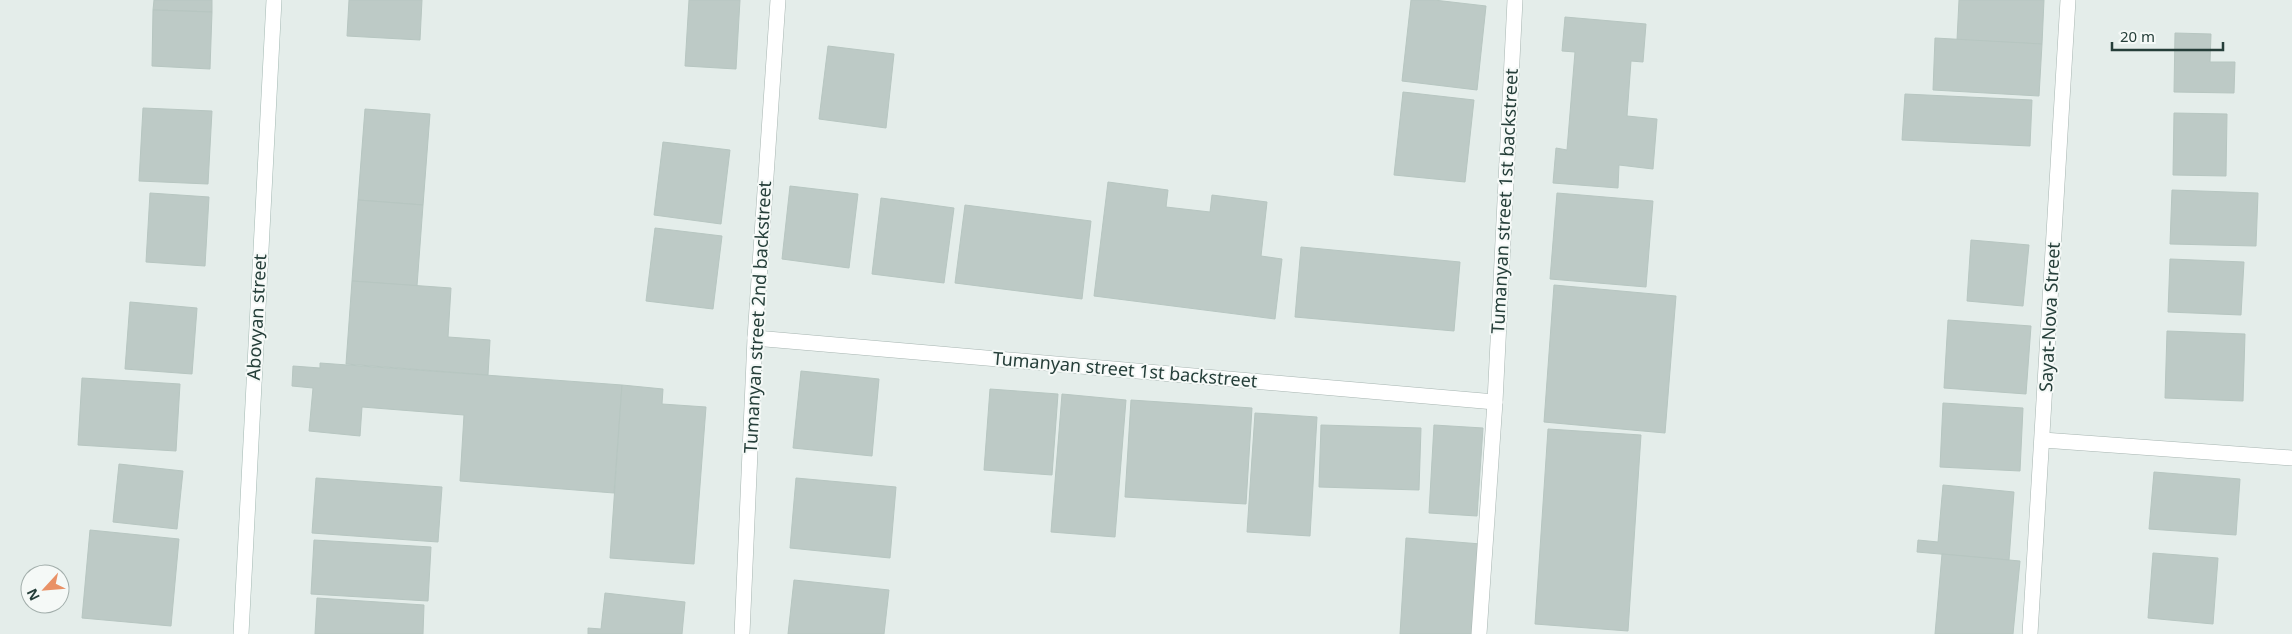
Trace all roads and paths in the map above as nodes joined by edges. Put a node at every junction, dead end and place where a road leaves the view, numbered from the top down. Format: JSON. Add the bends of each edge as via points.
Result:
{"nodes":[{"id":1,"x":274,"y":0,"type":"edge"},
{"id":2,"x":778,"y":0,"type":"edge"},
{"id":3,"x":1515,"y":0,"type":"edge"},
{"id":4,"x":2068,"y":0,"type":"edge"},
{"id":5,"x":755,"y":338,"type":"junction"},
{"id":6,"x":1495,"y":402,"type":"junction"},
{"id":7,"x":2043,"y":440,"type":"junction"},
{"id":8,"x":2292,"y":458,"type":"edge"},
{"id":9,"x":241,"y":634,"type":"edge"},
{"id":10,"x":742,"y":634,"type":"edge"},
{"id":11,"x":1479,"y":634,"type":"edge"},
{"id":12,"x":2030,"y":634,"type":"edge"}],
"edges":[{"from":1,"to":9,"type":"street","name":"Abovyan street"},
{"from":2,"to":5,"type":"street","name":"Tumanyan street 2nd backstreet"},
{"from":3,"to":6,"type":"street","name":"Tumanyan street 1st backstreet"},
{"from":4,"to":7,"type":"street","name":"Sayat-Nova Street"},
{"from":5,"to":6,"type":"street","name":"Tumanyan street 1st backstreet"},
{"from":5,"to":10,"type":"street","name":"Tumanyan street 2nd backstreet"},
{"from":6,"to":11,"type":"street","name":"Tumanyan street 1st backstreet"},
{"from":7,"to":8,"type":"street"},
{"from":7,"to":12,"type":"street","name":"Sayat-Nova Street"}]}
